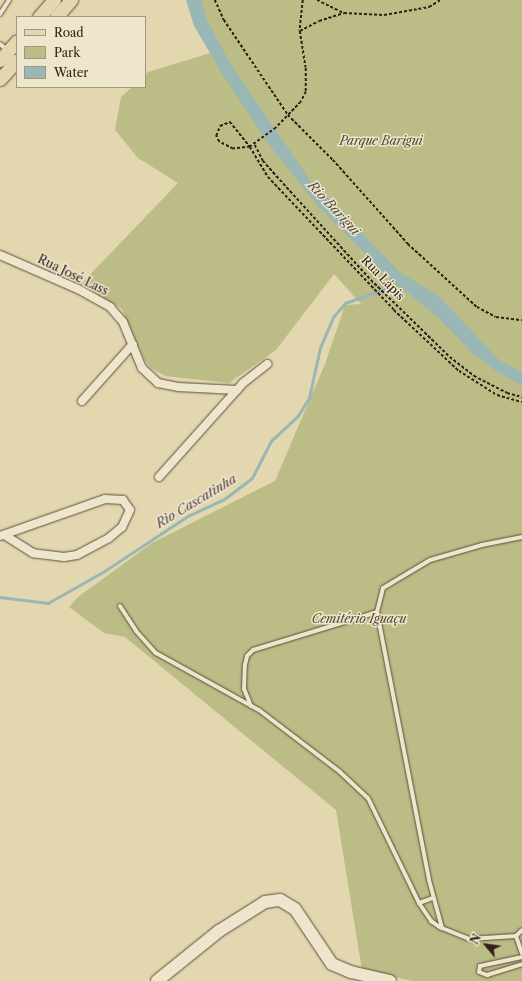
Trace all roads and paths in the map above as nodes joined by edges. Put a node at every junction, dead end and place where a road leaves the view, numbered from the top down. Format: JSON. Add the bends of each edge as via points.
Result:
{"nodes":[{"id":1,"x":9,"y":0,"type":"edge"},
{"id":2,"x":54,"y":0,"type":"edge"},
{"id":3,"x":71,"y":0,"type":"edge"},
{"id":4,"x":215,"y":0,"type":"edge"},
{"id":5,"x":304,"y":0,"type":"edge"},
{"id":6,"x":316,"y":0,"type":"edge"},
{"id":7,"x":440,"y":0,"type":"edge"},
{"id":8,"x":344,"y":13,"type":"junction"},
{"id":9,"x":0,"y":14,"type":"edge"},
{"id":10,"x":40,"y":16,"type":"edge"},
{"id":11,"x":57,"y":16,"type":"edge"},
{"id":12,"x":300,"y":31,"type":"junction"},
{"id":13,"x":8,"y":51,"type":"edge"},
{"id":14,"x":0,"y":79,"type":"edge"},
{"id":15,"x":288,"y":116,"type":"junction"},
{"id":16,"x":255,"y":145,"type":"junction"},
{"id":17,"x":250,"y":147,"type":"junction"},
{"id":18,"x":0,"y":255,"type":"edge"},
{"id":19,"x":522,"y":320,"type":"edge"},
{"id":20,"x":133,"y":344,"type":"junction"},
{"id":21,"x":267,"y":364,"type":"dead end"},
{"id":22,"x":237,"y":390,"type":"junction"},
{"id":23,"x":522,"y":397,"type":"edge"},
{"id":24,"x":82,"y":401,"type":"dead end"},
{"id":25,"x":522,"y":402,"type":"edge"},
{"id":26,"x":159,"y":477,"type":"dead end"},
{"id":27,"x":2,"y":536,"type":"edge"},
{"id":28,"x":522,"y":537,"type":"edge"},
{"id":29,"x":120,"y":606,"type":"dead end"},
{"id":30,"x":377,"y":612,"type":"junction"},
{"id":31,"x":251,"y":706,"type":"junction"},
{"id":32,"x":433,"y":898,"type":"junction"},
{"id":33,"x":419,"y":903,"type":"junction"},
{"id":34,"x":442,"y":928,"type":"junction"},
{"id":35,"x":522,"y":930,"type":"edge"},
{"id":36,"x":516,"y":936,"type":"junction"},
{"id":37,"x":522,"y":953,"type":"edge"},
{"id":38,"x":522,"y":957,"type":"edge"},
{"id":39,"x":522,"y":964,"type":"edge"},
{"id":40,"x":157,"y":981,"type":"edge"},
{"id":41,"x":390,"y":981,"type":"edge"}],
"edges":[{"from":1,"to":9,"type":"lane"},
{"from":2,"to":10,"type":"main road"},
{"from":3,"to":11,"type":"main road"},
{"from":4,"to":15,"type":"path","via":[[224,20]]},
{"from":5,"to":12,"type":"path"},
{"from":6,"to":8,"type":"path"},
{"from":7,"to":8,"type":"path","via":[[429,7],[384,15]]},
{"from":8,"to":12,"type":"path","via":[[319,21]]},
{"from":12,"to":15,"type":"path","via":[[306,68],[306,92]]},
{"from":13,"to":14,"type":"main road"},
{"from":15,"to":16,"type":"path"},
{"from":15,"to":19,"type":"path","via":[[333,160],[408,244],[462,295],[496,317]]},
{"from":16,"to":17,"type":"path"},
{"from":16,"to":23,"type":"path","name":"Rua Lápis","via":[[263,161],[371,280],[450,357],[474,376],[507,393]]},
{"from":17,"to":17,"type":"path","via":[[230,122],[220,126],[216,136],[222,145],[239,149]]},
{"from":17,"to":25,"type":"path","via":[[268,177],[367,283],[459,371],[498,394]]},
{"from":18,"to":20,"type":"street","name":"Rua José Lass","via":[[106,304],[123,322]]},
{"from":20,"to":22,"type":"street","name":"Rua José Lass","via":[[142,368],[158,383],[178,387]]},
{"from":20,"to":24,"type":"street"},
{"from":21,"to":22,"type":"street"},
{"from":22,"to":26,"type":"street"},
{"from":27,"to":27,"type":"street","via":[[33,553],[64,557],[77,555],[109,538],[122,527],[130,510],[123,500],[105,500]]},
{"from":28,"to":30,"type":"lane","via":[[430,560],[383,588]]},
{"from":29,"to":31,"type":"lane","via":[[136,631],[156,652]]},
{"from":30,"to":31,"type":"lane","via":[[253,650],[247,656],[244,665],[244,689]]},
{"from":30,"to":32,"type":"lane"},
{"from":31,"to":33,"type":"lane","via":[[340,772],[368,798]]},
{"from":32,"to":33,"type":"lane"},
{"from":32,"to":34,"type":"lane"},
{"from":33,"to":34,"type":"lane","via":[[431,921]]},
{"from":34,"to":36,"type":"lane","via":[[469,939]]},
{"from":35,"to":36,"type":"lane"},
{"from":36,"to":37,"type":"lane"},
{"from":38,"to":39,"type":"lane","via":[[480,966],[479,972],[487,975]]},
{"from":40,"to":41,"type":"main road","via":[[219,931],[265,902],[280,900],[295,909],[332,964],[351,972]]}]}
